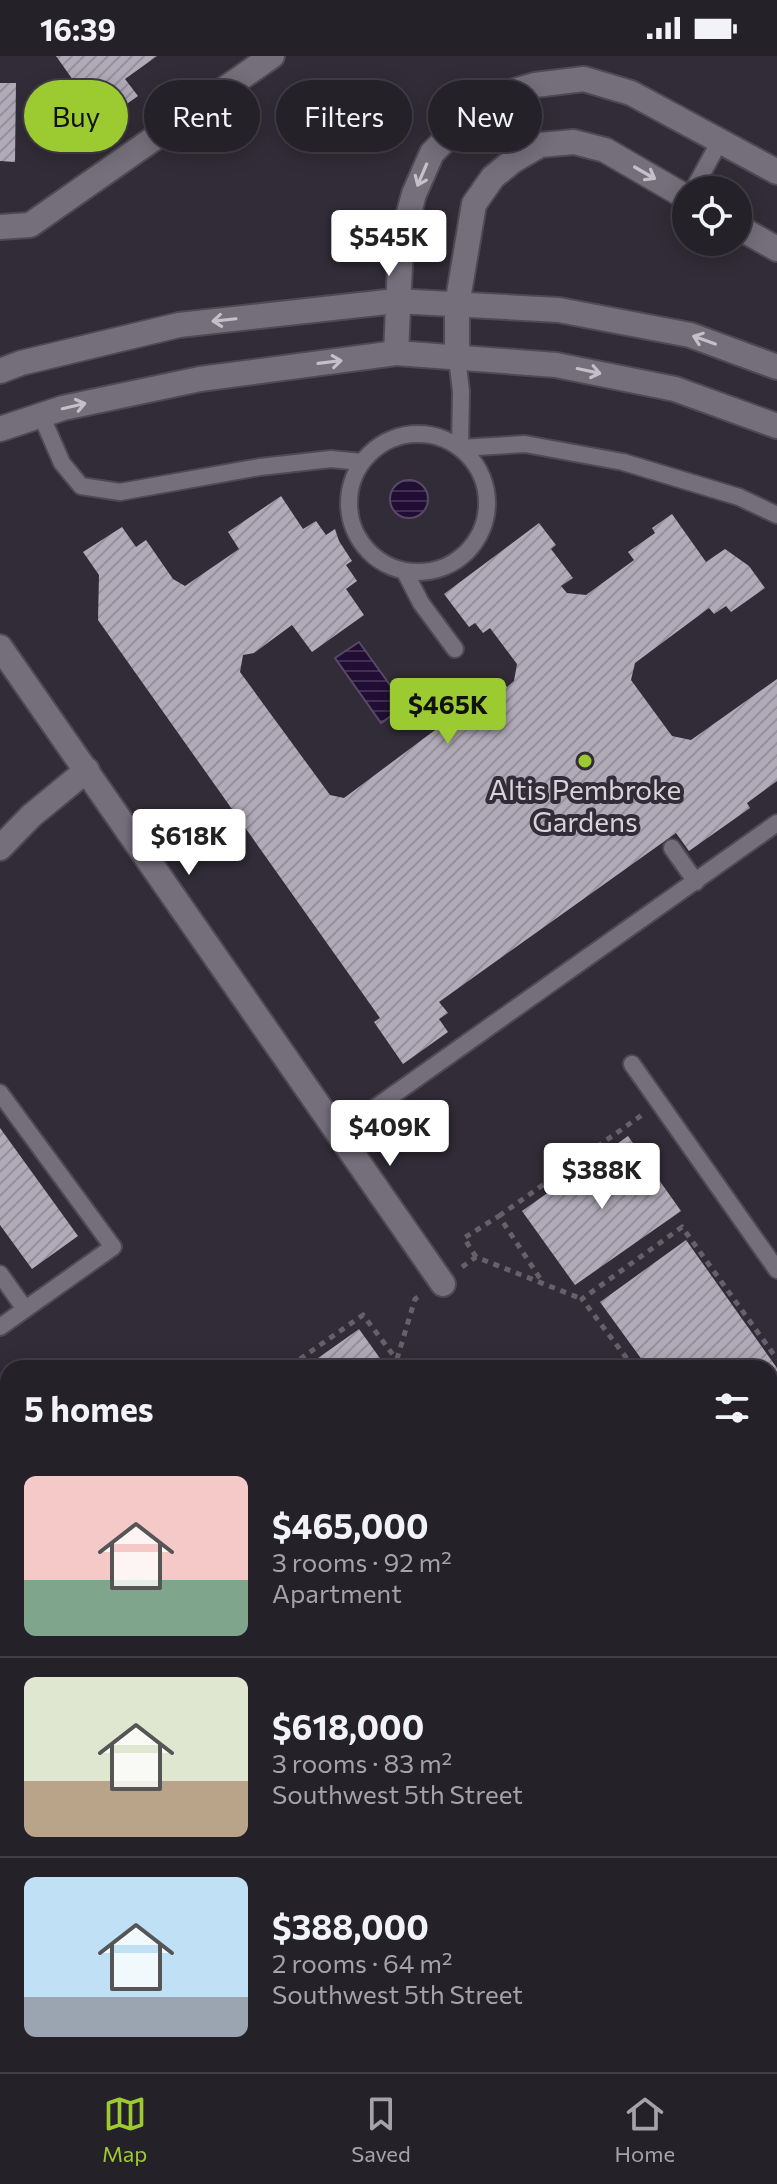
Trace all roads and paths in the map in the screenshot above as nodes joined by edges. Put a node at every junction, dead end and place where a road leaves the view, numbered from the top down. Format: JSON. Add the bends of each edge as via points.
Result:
{"nodes":[{"id":1,"x":272,"y":56,"type":"edge"},
{"id":2,"x":720,"y":141,"type":"junction"},
{"id":3,"x":777,"y":172,"type":"edge"},
{"id":4,"x":701,"y":176,"type":"edge"},
{"id":5,"x":672,"y":189,"type":"edge"},
{"id":6,"x":0,"y":227,"type":"edge"},
{"id":7,"x":752,"y":235,"type":"edge"},
{"id":8,"x":777,"y":249,"type":"edge"},
{"id":9,"x":396,"y":301,"type":"junction"},
{"id":10,"x":457,"y":305,"type":"junction"},
{"id":11,"x":396,"y":353,"type":"junction"},
{"id":12,"x":457,"y":358,"type":"junction"},
{"id":13,"x":777,"y":367,"type":"edge"},
{"id":14,"x":0,"y":371,"type":"edge"},
{"id":15,"x":41,"y":415,"type":"junction"},
{"id":16,"x":777,"y":426,"type":"edge"},
{"id":17,"x":0,"y":429,"type":"edge"},
{"id":18,"x":460,"y":448,"type":"junction"},
{"id":19,"x":361,"y":462,"type":"junction"},
{"id":20,"x":777,"y":515,"type":"edge"},
{"id":21,"x":405,"y":572,"type":"junction"},
{"id":22,"x":0,"y":647,"type":"edge"},
{"id":23,"x":455,"y":649,"type":"dead end"},
{"id":24,"x":87,"y":770,"type":"junction"},
{"id":25,"x":777,"y":823,"type":"edge"},
{"id":26,"x":4,"y":836,"type":"edge"},
{"id":27,"x":672,"y":848,"type":"dead end"},
{"id":28,"x":696,"y":882,"type":"junction"},
{"id":29,"x":632,"y":1064,"type":"dead end"},
{"id":30,"x":0,"y":1093,"type":"edge"},
{"id":31,"x":659,"y":1102,"type":"junction"},
{"id":32,"x":338,"y":1134,"type":"junction"},
{"id":33,"x":499,"y":1216,"type":"junction"},
{"id":34,"x":476,"y":1257,"type":"junction"},
{"id":35,"x":777,"y":1270,"type":"edge"},
{"id":36,"x":0,"y":1274,"type":"edge"},
{"id":37,"x":443,"y":1282,"type":"junction"},
{"id":38,"x":543,"y":1283,"type":"junction"},
{"id":39,"x":582,"y":1299,"type":"junction"},
{"id":40,"x":25,"y":1309,"type":"junction"},
{"id":41,"x":0,"y":1327,"type":"edge"},
{"id":42,"x":300,"y":1359,"type":"dead end"},
{"id":43,"x":777,"y":1359,"type":"edge"},
{"id":44,"x":396,"y":1360,"type":"joint"},
{"id":45,"x":628,"y":1360,"type":"edge"}],
"edges":[{"from":1,"to":6,"type":"street","via":[[30,225]]},
{"from":2,"to":3,"type":"street"},
{"from":2,"to":4,"type":"lane"},
{"from":2,"to":9,"type":"street","one_way":true,"via":[[631,93],[584,79],[497,96],[432,153],[401,243]]},
{"from":10,"to":5,"type":"street","one_way":true,"via":[[474,204],[493,177],[540,145],[574,142],[605,150]]},
{"from":7,"to":8,"type":"street"},
{"from":9,"to":10,"type":"street"},
{"from":9,"to":11,"type":"street"},
{"from":9,"to":14,"type":"street","one_way":true,"via":[[179,325]]},
{"from":10,"to":12,"type":"street"},
{"from":13,"to":10,"type":"street","one_way":true,"via":[[675,332],[559,310]]},
{"from":11,"to":12,"type":"street"},
{"from":15,"to":11,"type":"street","one_way":true,"via":[[200,379]]},
{"from":12,"to":16,"type":"street","one_way":true,"via":[[556,365],[660,386]]},
{"from":12,"to":18,"type":"lane"},
{"from":15,"to":17,"type":"street"},
{"from":15,"to":19,"type":"lane","via":[[62,463],[81,486],[120,492],[274,466],[331,459]]},
{"from":18,"to":19,"type":"lane","via":[[441,437],[397,436]]},
{"from":18,"to":20,"type":"lane","via":[[525,444],[623,462],[739,497]]},
{"from":18,"to":21,"type":"lane","via":[[486,486],[481,532],[469,551],[450,565]]},
{"from":19,"to":21,"type":"lane","via":[[348,506],[353,529],[383,564]]},
{"from":21,"to":23,"type":"lane"},
{"from":22,"to":24,"type":"street"},
{"from":24,"to":26,"type":"street"},
{"from":24,"to":32,"type":"street"},
{"from":25,"to":28,"type":"lane"},
{"from":27,"to":28,"type":"lane"},
{"from":28,"to":32,"type":"lane"},
{"from":29,"to":31,"type":"lane"},
{"from":30,"to":40,"type":"lane","via":[[113,1247]]},
{"from":31,"to":33,"type":"path"},
{"from":31,"to":35,"type":"lane"},
{"from":32,"to":37,"type":"street"},
{"from":33,"to":34,"type":"path","via":[[464,1238]]},
{"from":33,"to":38,"type":"path"},
{"from":34,"to":37,"type":"path"},
{"from":34,"to":38,"type":"path"},
{"from":36,"to":40,"type":"lane"},
{"from":37,"to":44,"type":"path","via":[[415,1299]]},
{"from":38,"to":39,"type":"path"},
{"from":39,"to":43,"type":"path","via":[[682,1227]]},
{"from":39,"to":45,"type":"path"},
{"from":40,"to":41,"type":"lane"},
{"from":42,"to":44,"type":"path","via":[[363,1315]]}]}
